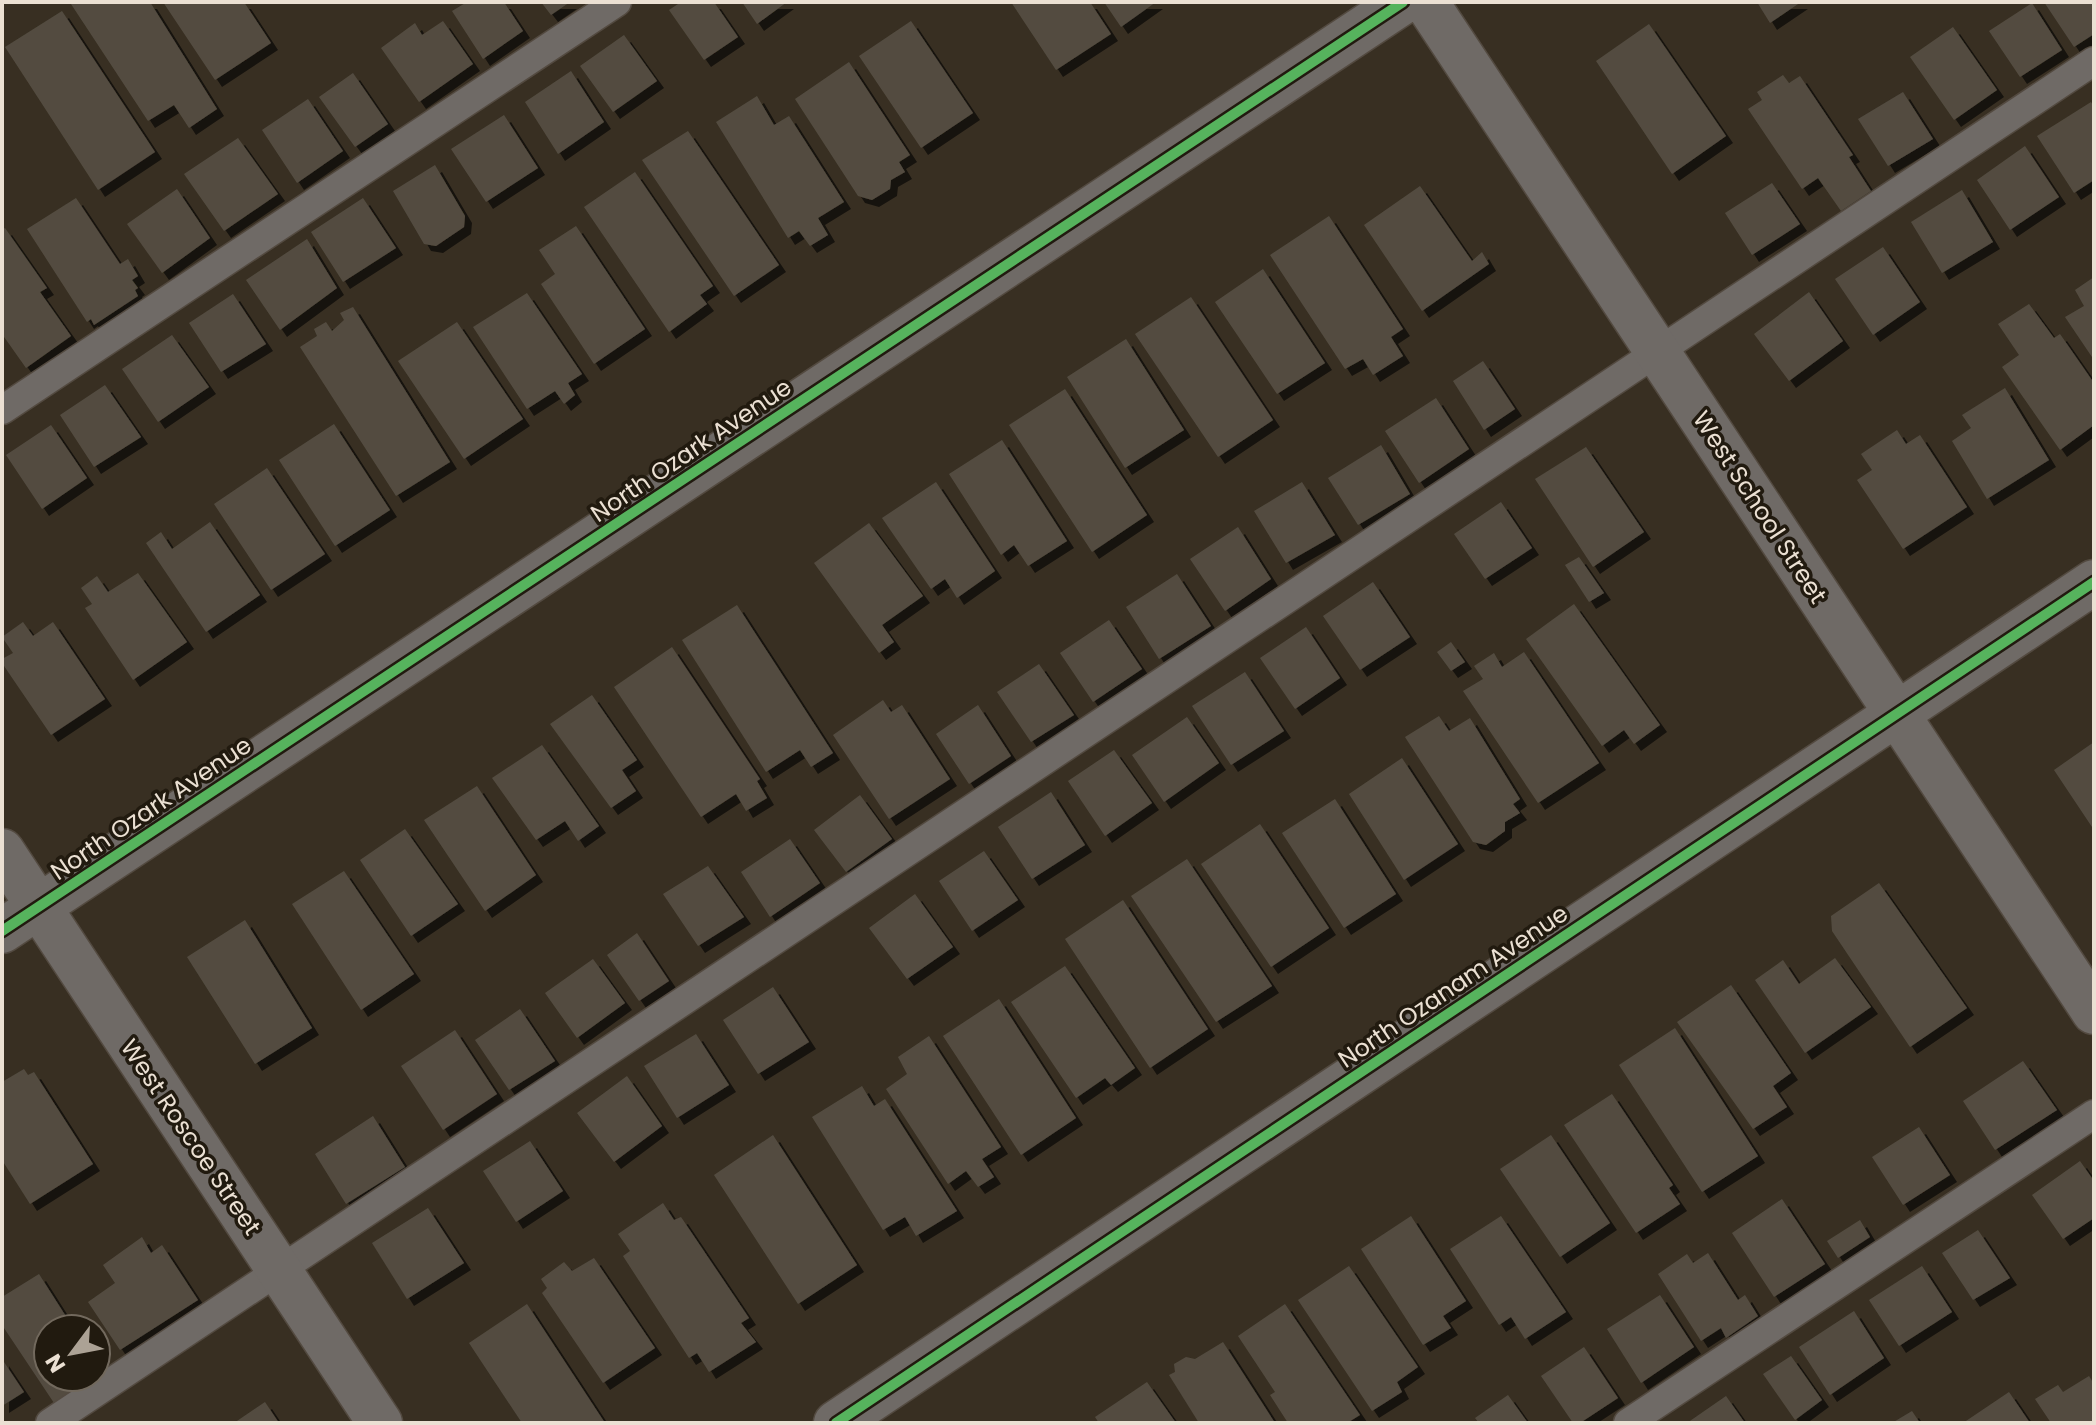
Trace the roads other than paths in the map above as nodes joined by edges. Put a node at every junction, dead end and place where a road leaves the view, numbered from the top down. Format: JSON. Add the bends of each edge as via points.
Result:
{"nodes":[{"id":1,"x":617,"y":2,"type":"edge"},
{"id":2,"x":1403,"y":2,"type":"edge"},
{"id":3,"x":1426,"y":2,"type":"edge"},
{"id":4,"x":2094,"y":61,"type":"edge"},
{"id":5,"x":1657,"y":351,"type":"junction"},
{"id":6,"x":2,"y":410,"type":"edge"},
{"id":7,"x":2094,"y":582,"type":"edge"},
{"id":8,"x":1896,"y":714,"type":"junction"},
{"id":9,"x":2,"y":851,"type":"edge"},
{"id":10,"x":39,"y":907,"type":"junction"},
{"id":11,"x":2,"y":931,"type":"edge"},
{"id":12,"x":2094,"y":1012,"type":"edge"},
{"id":13,"x":2094,"y":1114,"type":"edge"},
{"id":14,"x":279,"y":1270,"type":"junction"},
{"id":15,"x":50,"y":1423,"type":"edge"},
{"id":16,"x":380,"y":1423,"type":"edge"},
{"id":17,"x":836,"y":1423,"type":"edge"},
{"id":18,"x":1628,"y":1423,"type":"edge"}],
"edges":[{"from":1,"to":6,"type":"lane"},
{"from":2,"to":10,"type":"street","name":"North Ozark Avenue"},
{"from":3,"to":5,"type":"street","name":"West School Street"},
{"from":4,"to":5,"type":"lane"},
{"from":5,"to":8,"type":"street","name":"West School Street"},
{"from":5,"to":14,"type":"lane"},
{"from":7,"to":8,"type":"street","name":"North Ozanam Avenue"},
{"from":8,"to":12,"type":"street","name":"West School Street"},
{"from":8,"to":17,"type":"street","name":"North Ozanam Avenue"},
{"from":9,"to":10,"type":"street","name":"West Roscoe Street"},
{"from":10,"to":11,"type":"street","name":"North Ozark Avenue"},
{"from":10,"to":14,"type":"street","name":"West Roscoe Street"},
{"from":13,"to":18,"type":"lane"},
{"from":14,"to":15,"type":"lane"},
{"from":14,"to":16,"type":"street","name":"West Roscoe Street"}]}
